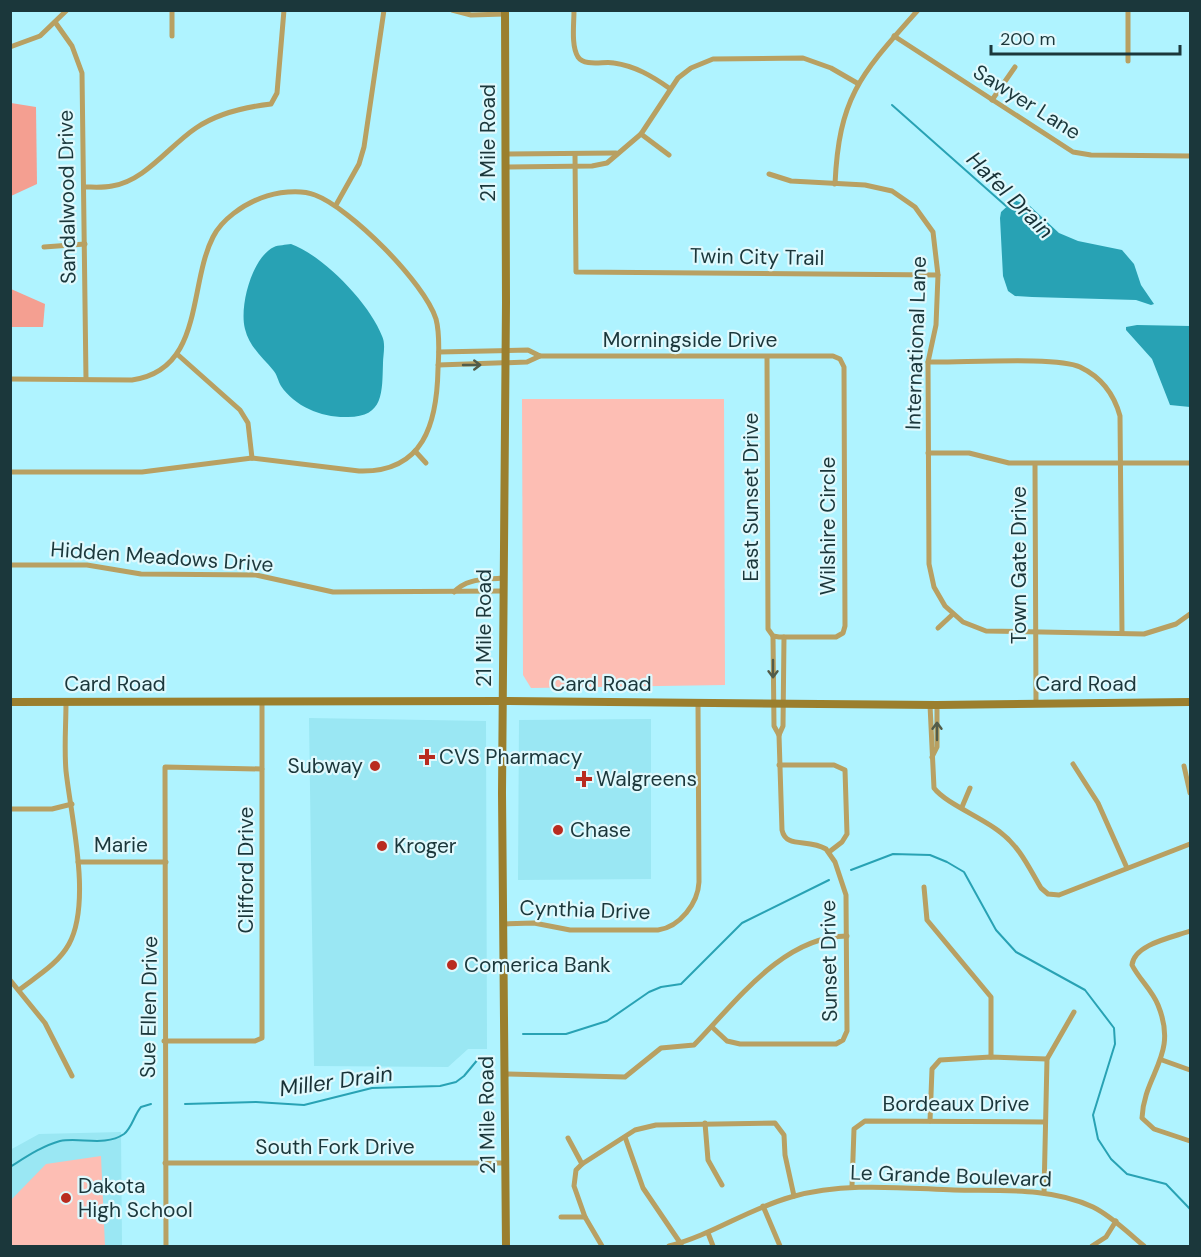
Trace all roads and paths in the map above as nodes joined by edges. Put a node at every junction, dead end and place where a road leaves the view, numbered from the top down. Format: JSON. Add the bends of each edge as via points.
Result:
{"nodes":[{"id":1,"x":67,"y":10,"type":"edge"},
{"id":2,"x":172,"y":10,"type":"edge"},
{"id":3,"x":284,"y":10,"type":"edge"},
{"id":4,"x":384,"y":10,"type":"edge"},
{"id":5,"x":452,"y":10,"type":"edge"},
{"id":6,"x":574,"y":10,"type":"edge"},
{"id":7,"x":918,"y":10,"type":"edge"},
{"id":8,"x":1128,"y":10,"type":"edge"},
{"id":9,"x":505,"y":12,"type":"edge"},
{"id":10,"x":55,"y":22,"type":"junction"},
{"id":11,"x":172,"y":36,"type":"dead end"},
{"id":12,"x":894,"y":36,"type":"junction"},
{"id":13,"x":10,"y":47,"type":"edge"},
{"id":14,"x":1128,"y":61,"type":"dead end"},
{"id":15,"x":1015,"y":67,"type":"dead end"},
{"id":16,"x":857,"y":83,"type":"junction"},
{"id":17,"x":669,"y":88,"type":"junction"},
{"id":18,"x":992,"y":100,"type":"junction"},
{"id":19,"x":641,"y":134,"type":"junction"},
{"id":20,"x":616,"y":153,"type":"junction"},
{"id":21,"x":506,"y":154,"type":"junction"},
{"id":22,"x":544,"y":154,"type":"junction"},
{"id":23,"x":575,"y":154,"type":"junction"},
{"id":24,"x":669,"y":155,"type":"dead end"},
{"id":25,"x":1191,"y":156,"type":"edge"},
{"id":26,"x":506,"y":167,"type":"junction"},
{"id":27,"x":544,"y":167,"type":"junction"},
{"id":28,"x":574,"y":167,"type":"junction"},
{"id":29,"x":768,"y":174,"type":"dead end"},
{"id":30,"x":835,"y":184,"type":"junction"},
{"id":31,"x":84,"y":188,"type":"junction"},
{"id":32,"x":336,"y":205,"type":"junction"},
{"id":33,"x":85,"y":244,"type":"junction"},
{"id":34,"x":44,"y":247,"type":"dead end"},
{"id":35,"x":938,"y":275,"type":"junction"},
{"id":36,"x":505,"y":351,"type":"junction"},
{"id":37,"x":439,"y":352,"type":"junction"},
{"id":38,"x":177,"y":354,"type":"junction"},
{"id":39,"x":540,"y":356,"type":"junction"},
{"id":40,"x":767,"y":357,"type":"junction"},
{"id":41,"x":840,"y":359,"type":"joint"},
{"id":42,"x":928,"y":362,"type":"junction"},
{"id":43,"x":505,"y":363,"type":"junction"},
{"id":44,"x":438,"y":365,"type":"junction"},
{"id":45,"x":10,"y":379,"type":"edge"},
{"id":46,"x":86,"y":379,"type":"junction"},
{"id":47,"x":415,"y":451,"type":"junction"},
{"id":48,"x":928,"y":453,"type":"junction"},
{"id":49,"x":252,"y":458,"type":"junction"},
{"id":50,"x":426,"y":463,"type":"dead end"},
{"id":51,"x":1121,"y":463,"type":"junction"},
{"id":52,"x":1191,"y":463,"type":"edge"},
{"id":53,"x":1035,"y":464,"type":"junction"},
{"id":54,"x":10,"y":472,"type":"edge"},
{"id":55,"x":10,"y":565,"type":"edge"},
{"id":56,"x":502,"y":578,"type":"junction"},
{"id":57,"x":502,"y":591,"type":"junction"},
{"id":58,"x":454,"y":592,"type":"junction"},
{"id":59,"x":953,"y":614,"type":"junction"},
{"id":60,"x":1191,"y":614,"type":"edge"},
{"id":61,"x":938,"y":628,"type":"dead end"},
{"id":62,"x":1035,"y":632,"type":"junction"},
{"id":63,"x":1122,"y":633,"type":"junction"},
{"id":64,"x":773,"y":636,"type":"junction"},
{"id":65,"x":784,"y":638,"type":"junction"},
{"id":66,"x":502,"y":701,"type":"junction"},
{"id":67,"x":10,"y":702,"type":"edge"},
{"id":68,"x":66,"y":702,"type":"junction"},
{"id":69,"x":262,"y":702,"type":"junction"},
{"id":70,"x":773,"y":702,"type":"junction"},
{"id":71,"x":784,"y":702,"type":"junction"},
{"id":72,"x":1036,"y":702,"type":"junction"},
{"id":73,"x":1191,"y":702,"type":"edge"},
{"id":74,"x":698,"y":703,"type":"junction"},
{"id":75,"x":934,"y":705,"type":"junction"},
{"id":76,"x":779,"y":735,"type":"junction"},
{"id":77,"x":1073,"y":764,"type":"dead end"},
{"id":78,"x":779,"y":765,"type":"junction"},
{"id":79,"x":1184,"y":766,"type":"dead end"},
{"id":80,"x":262,"y":769,"type":"junction"},
{"id":81,"x":970,"y":788,"type":"dead end"},
{"id":82,"x":1191,"y":793,"type":"edge"},
{"id":83,"x":72,"y":804,"type":"junction"},
{"id":84,"x":962,"y":807,"type":"junction"},
{"id":85,"x":10,"y":809,"type":"edge"},
{"id":86,"x":1191,"y":844,"type":"edge"},
{"id":87,"x":829,"y":852,"type":"junction"},
{"id":88,"x":78,"y":862,"type":"junction"},
{"id":89,"x":166,"y":862,"type":"junction"},
{"id":90,"x":1127,"y":868,"type":"junction"},
{"id":91,"x":924,"y":887,"type":"dead end"},
{"id":92,"x":503,"y":924,"type":"junction"},
{"id":93,"x":1191,"y":931,"type":"edge"},
{"id":94,"x":847,"y":936,"type":"junction"},
{"id":95,"x":10,"y":980,"type":"edge"},
{"id":96,"x":19,"y":990,"type":"junction"},
{"id":97,"x":1074,"y":1012,"type":"dead end"},
{"id":98,"x":712,"y":1027,"type":"junction"},
{"id":99,"x":164,"y":1041,"type":"junction"},
{"id":100,"x":991,"y":1057,"type":"junction"},
{"id":101,"x":1047,"y":1059,"type":"junction"},
{"id":102,"x":1162,"y":1060,"type":"junction"},
{"id":103,"x":1191,"y":1070,"type":"edge"},
{"id":104,"x":505,"y":1074,"type":"junction"},
{"id":105,"x":72,"y":1077,"type":"dead end"},
{"id":106,"x":930,"y":1121,"type":"junction"},
{"id":107,"x":1045,"y":1122,"type":"junction"},
{"id":108,"x":705,"y":1124,"type":"junction"},
{"id":109,"x":625,"y":1137,"type":"junction"},
{"id":110,"x":568,"y":1138,"type":"dead end"},
{"id":111,"x":1191,"y":1141,"type":"edge"},
{"id":112,"x":165,"y":1163,"type":"junction"},
{"id":113,"x":506,"y":1163,"type":"junction"},
{"id":114,"x":582,"y":1164,"type":"junction"},
{"id":115,"x":722,"y":1185,"type":"dead end"},
{"id":116,"x":852,"y":1186,"type":"junction"},
{"id":117,"x":1044,"y":1193,"type":"junction"},
{"id":118,"x":794,"y":1196,"type":"junction"},
{"id":119,"x":763,"y":1206,"type":"junction"},
{"id":120,"x":585,"y":1216,"type":"junction"},
{"id":121,"x":561,"y":1217,"type":"dead end"},
{"id":122,"x":1116,"y":1221,"type":"junction"},
{"id":123,"x":708,"y":1233,"type":"junction"},
{"id":124,"x":680,"y":1245,"type":"edge"},
{"id":125,"x":166,"y":1246,"type":"edge"},
{"id":126,"x":506,"y":1246,"type":"edge"},
{"id":127,"x":602,"y":1246,"type":"edge"},
{"id":128,"x":669,"y":1246,"type":"edge"},
{"id":129,"x":713,"y":1246,"type":"edge"},
{"id":130,"x":780,"y":1246,"type":"edge"},
{"id":131,"x":1092,"y":1246,"type":"edge"},
{"id":132,"x":1144,"y":1246,"type":"edge"}],
"edges":[{"from":1,"to":10,"type":"street"},
{"from":2,"to":11,"type":"street"},
{"from":3,"to":31,"type":"street","via":[[275,100],[271,104],[236,109],[197,127],[125,182]]},
{"from":4,"to":32,"type":"street","via":[[364,147]]},
{"from":5,"to":9,"type":"street","via":[[471,15]]},
{"from":6,"to":17,"type":"street","via":[[576,49],[585,63],[613,63],[637,69]]},
{"from":7,"to":12,"type":"street"},
{"from":8,"to":14,"type":"street"},
{"from":9,"to":21,"type":"street","name":"21 Mile Road"},
{"from":10,"to":13,"type":"street","via":[[40,36]]},
{"from":10,"to":31,"type":"street","name":"Sandalwood Drive","via":[[72,46],[82,73]]},
{"from":12,"to":16,"type":"street"},
{"from":12,"to":18,"type":"street","name":"Sawyer Lane"},
{"from":15,"to":18,"type":"street"},
{"from":16,"to":17,"type":"street","via":[[803,58],[729,57],[691,68]]},
{"from":16,"to":30,"type":"street","via":[[840,130]]},
{"from":17,"to":19,"type":"street"},
{"from":18,"to":25,"type":"street","name":"Sawyer Lane","via":[[1056,143],[1082,155]]},
{"from":19,"to":20,"type":"street"},
{"from":19,"to":24,"type":"street"},
{"from":20,"to":23,"type":"street"},
{"from":20,"to":28,"type":"street","via":[[607,163]]},
{"from":21,"to":22,"type":"street"},
{"from":21,"to":26,"type":"street","name":"21 Mile Road"},
{"from":22,"to":23,"type":"street"},
{"from":22,"to":27,"type":"street"},
{"from":23,"to":28,"type":"street"},
{"from":26,"to":27,"type":"street"},
{"from":26,"to":36,"type":"street","name":"21 Mile Road"},
{"from":27,"to":28,"type":"street"},
{"from":28,"to":35,"type":"street","name":"Twin City Trail","via":[[576,272]]},
{"from":29,"to":30,"type":"street","name":"International Lane","via":[[790,181]]},
{"from":30,"to":35,"type":"street","name":"International Lane","via":[[892,191],[915,207],[933,232]]},
{"from":31,"to":33,"type":"street","name":"Sandalwood Drive"},
{"from":32,"to":37,"type":"street","via":[[425,294],[436,321]]},
{"from":32,"to":38,"type":"street","via":[[313,194],[275,194],[253,201],[219,227],[207,252],[184,344]]},
{"from":33,"to":34,"type":"street"},
{"from":33,"to":46,"type":"street","name":"Sandalwood Drive"},
{"from":35,"to":42,"type":"street","name":"International Lane","via":[[936,325]]},
{"from":36,"to":37,"type":"street","name":"Morningside Drive"},
{"from":36,"to":39,"type":"street","name":"Morningside Drive","via":[[528,350]]},
{"from":36,"to":43,"type":"street","name":"21 Mile Road"},
{"from":37,"to":44,"type":"street"},
{"from":38,"to":46,"type":"street","via":[[164,367],[142,379]]},
{"from":38,"to":49,"type":"street","via":[[240,410],[248,423]]},
{"from":39,"to":40,"type":"street","name":"Morningside Drive"},
{"from":39,"to":43,"type":"street","name":"Morningside Drive","via":[[527,362]]},
{"from":40,"to":41,"type":"street","name":"Morningside Drive"},
{"from":40,"to":64,"type":"street","name":"East Sunset Drive","via":[[768,626]]},
{"from":41,"to":65,"type":"street","name":"Wilshire Circle","via":[[844,367],[844,630],[836,637]]},
{"from":42,"to":48,"type":"street","name":"International Lane"},
{"from":42,"to":51,"type":"street","via":[[1057,362],[1080,367],[1103,384],[1116,402]]},
{"from":44,"to":43,"type":"street","name":"Morningside Drive","one_way":true},
{"from":43,"to":56,"type":"street","name":"21 Mile Road"},
{"from":44,"to":47,"type":"street","via":[[433,416],[428,433]]},
{"from":45,"to":46,"type":"street"},
{"from":47,"to":49,"type":"street","via":[[394,465],[375,471]]},
{"from":47,"to":50,"type":"street"},
{"from":48,"to":53,"type":"street","via":[[969,453],[1009,464]]},
{"from":48,"to":59,"type":"street","name":"International Lane","via":[[929,564],[934,586]]},
{"from":49,"to":54,"type":"street","via":[[142,472]]},
{"from":51,"to":52,"type":"street"},
{"from":51,"to":53,"type":"street"},
{"from":51,"to":63,"type":"street"},
{"from":53,"to":62,"type":"street","name":"Town Gate Drive"},
{"from":55,"to":58,"type":"street","name":"Hidden Meadows Drive","via":[[87,565],[141,574],[256,575],[333,592]]},
{"from":56,"to":57,"type":"street","name":"21 Mile Road"},
{"from":56,"to":58,"type":"street","name":"Hidden Meadows Drive","via":[[473,580]]},
{"from":57,"to":58,"type":"street","name":"Hidden Meadows Drive"},
{"from":57,"to":66,"type":"street","name":"21 Mile Road"},
{"from":59,"to":61,"type":"street"},
{"from":59,"to":62,"type":"street","name":"International Lane","via":[[986,631]]},
{"from":60,"to":63,"type":"street","name":"International Lane","via":[[1176,624],[1144,634]]},
{"from":62,"to":63,"type":"street","name":"International Lane"},
{"from":62,"to":72,"type":"street","name":"Town Gate Drive"},
{"from":64,"to":65,"type":"street"},
{"from":64,"to":70,"type":"street","name":"East Sunset Drive","one_way":true},
{"from":65,"to":71,"type":"street"},
{"from":66,"to":69,"type":"street","name":"Card Road"},
{"from":66,"to":74,"type":"street","name":"Card Road"},
{"from":66,"to":92,"type":"street","name":"21 Mile Road"},
{"from":67,"to":68,"type":"street","name":"Card Road"},
{"from":68,"to":69,"type":"street","name":"Card Road"},
{"from":68,"to":83,"type":"street","via":[[66,771]]},
{"from":69,"to":80,"type":"street","name":"Clifford Drive"},
{"from":70,"to":71,"type":"street","name":"Card Road"},
{"from":70,"to":74,"type":"street","name":"Card Road"},
{"from":70,"to":76,"type":"street","via":[[774,726]]},
{"from":71,"to":75,"type":"street","name":"Card Road"},
{"from":71,"to":76,"type":"street"},
{"from":72,"to":73,"type":"street","name":"Card Road"},
{"from":72,"to":75,"type":"street","name":"Card Road"},
{"from":74,"to":92,"type":"street","name":"Cynthia Drive","via":[[699,882],[692,904],[674,923],[662,929],[570,930],[534,923]]},
{"from":75,"to":84,"type":"street","via":[[934,788]]},
{"from":76,"to":78,"type":"street"},
{"from":77,"to":90,"type":"street","via":[[1098,803]]},
{"from":78,"to":87,"type":"street","via":[[782,830],[786,839],[810,842]]},
{"from":78,"to":87,"type":"street","via":[[834,765],[845,771],[847,834]]},
{"from":79,"to":82,"type":"street"},
{"from":80,"to":89,"type":"street","name":"Sue Ellen Drive","via":[[165,767]]},
{"from":80,"to":99,"type":"street","name":"Clifford Drive","via":[[262,1038]]},
{"from":81,"to":84,"type":"street"},
{"from":83,"to":85,"type":"street","via":[[52,809]]},
{"from":83,"to":88,"type":"street"},
{"from":84,"to":90,"type":"street","via":[[1013,842],[1048,894],[1055,896]]},
{"from":86,"to":90,"type":"street"},
{"from":87,"to":94,"type":"street","name":"Sunset Drive","via":[[844,887]]},
{"from":88,"to":89,"type":"street","name":"Marie"},
{"from":88,"to":96,"type":"street","via":[[78,908],[70,942],[56,961]]},
{"from":89,"to":99,"type":"street","name":"Sue Ellen Drive"},
{"from":91,"to":100,"type":"street","via":[[927,920],[991,998]]},
{"from":92,"to":104,"type":"street","name":"21 Mile Road"},
{"from":93,"to":102,"type":"street","via":[[1143,949],[1135,955],[1132,965],[1162,1015],[1166,1031]]},
{"from":94,"to":98,"type":"street","via":[[826,937],[784,958]]},
{"from":94,"to":98,"type":"street","name":"Sunset Drive","via":[[847,1031],[841,1042],[740,1044],[728,1041]]},
{"from":95,"to":96,"type":"street"},
{"from":96,"to":105,"type":"street","via":[[45,1023]]},
{"from":97,"to":101,"type":"street"},
{"from":98,"to":104,"type":"street","via":[[694,1045],[653,1052],[625,1077]]},
{"from":99,"to":112,"type":"street","name":"Sue Ellen Drive"},
{"from":100,"to":101,"type":"street"},
{"from":100,"to":106,"type":"street","via":[[943,1059],[935,1063]]},
{"from":101,"to":107,"type":"street"},
{"from":102,"to":103,"type":"street"},
{"from":102,"to":111,"type":"street","via":[[1142,1118],[1154,1129]]},
{"from":104,"to":113,"type":"street","name":"21 Mile Road"},
{"from":106,"to":107,"type":"street","name":"Bordeaux Drive"},
{"from":106,"to":116,"type":"street","name":"Bordeaux Drive","via":[[860,1123],[853,1136]]},
{"from":107,"to":117,"type":"street"},
{"from":108,"to":109,"type":"street","via":[[656,1125]]},
{"from":108,"to":115,"type":"street","via":[[708,1160]]},
{"from":108,"to":118,"type":"street","via":[[770,1122],[779,1126],[784,1135]]},
{"from":109,"to":114,"type":"street"},
{"from":109,"to":124,"type":"street","via":[[643,1188]]},
{"from":110,"to":114,"type":"street"},
{"from":112,"to":113,"type":"street","name":"South Fork Drive"},
{"from":112,"to":125,"type":"street","name":"Sue Ellen Drive"},
{"from":113,"to":126,"type":"street","name":"21 Mile Road"},
{"from":114,"to":120,"type":"street","via":[[576,1170],[574,1186]]},
{"from":116,"to":117,"type":"street","name":"Le Grande Boulevard"},
{"from":116,"to":118,"type":"street","name":"Le Grande Boulevard"},
{"from":117,"to":122,"type":"street","name":"Le Grande Boulevard","via":[[1094,1208]]},
{"from":118,"to":119,"type":"street","name":"Le Grande Boulevard"},
{"from":119,"to":123,"type":"street","name":"Le Grande Boulevard"},
{"from":119,"to":130,"type":"street"},
{"from":120,"to":121,"type":"street"},
{"from":120,"to":127,"type":"street"},
{"from":122,"to":131,"type":"street","via":[[1106,1237]]},
{"from":122,"to":132,"type":"street","name":"Le Grande Boulevard"},
{"from":123,"to":124,"type":"street","name":"Le Grande Boulevard"},
{"from":123,"to":129,"type":"street"},
{"from":124,"to":128,"type":"street","name":"Le Grande Boulevard"}]}
